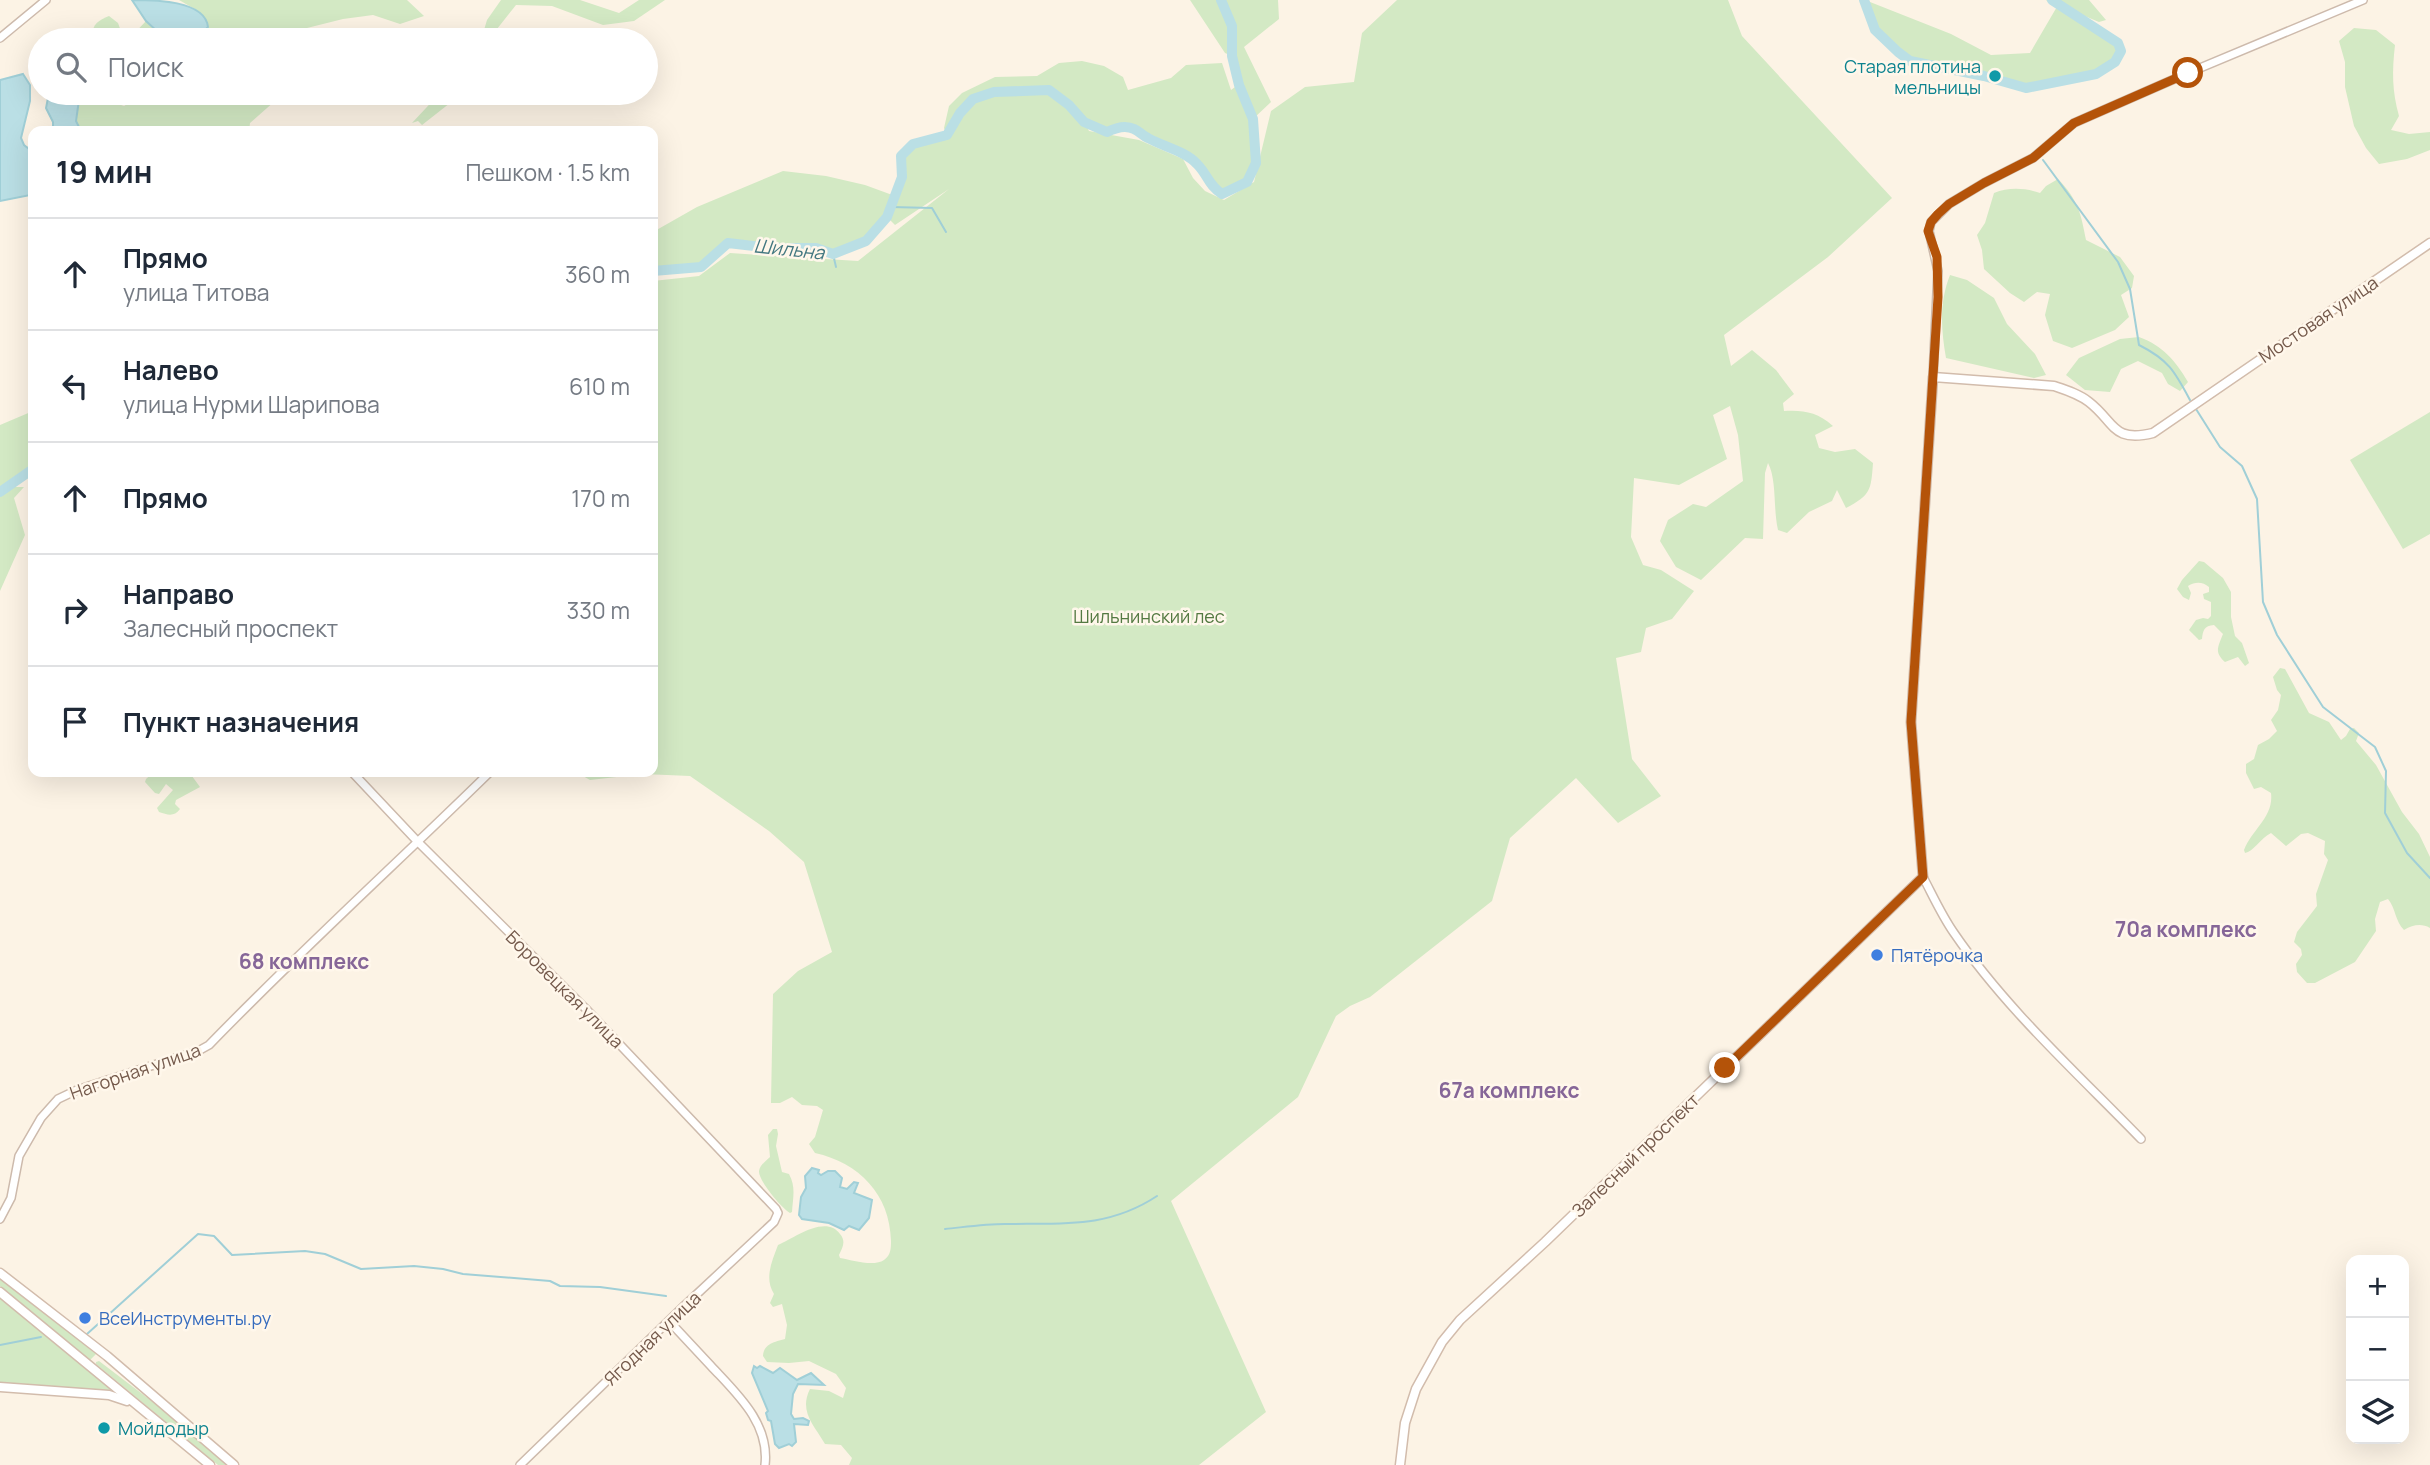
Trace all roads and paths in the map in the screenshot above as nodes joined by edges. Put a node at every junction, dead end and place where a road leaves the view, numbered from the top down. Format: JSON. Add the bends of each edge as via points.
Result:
{"nodes":[{"id":1,"x":46,"y":0,"type":"edge"},
{"id":2,"x":2363,"y":0,"type":"edge"},
{"id":3,"x":0,"y":38,"type":"edge"},
{"id":4,"x":2430,"y":243,"type":"edge"},
{"id":5,"x":1933,"y":377,"type":"junction"},
{"id":6,"x":357,"y":777,"type":"edge"},
{"id":7,"x":485,"y":777,"type":"edge"},
{"id":8,"x":417,"y":841,"type":"junction"},
{"id":9,"x":1923,"y":877,"type":"junction"},
{"id":10,"x":2141,"y":1139,"type":"dead end"},
{"id":11,"x":776,"y":1209,"type":"joint"},
{"id":12,"x":0,"y":1219,"type":"edge"},
{"id":13,"x":0,"y":1273,"type":"edge"},
{"id":14,"x":0,"y":1292,"type":"edge"},
{"id":15,"x":669,"y":1321,"type":"junction"},
{"id":16,"x":107,"y":1356,"type":"junction"},
{"id":17,"x":93,"y":1367,"type":"junction"},
{"id":18,"x":4,"y":1387,"type":"edge"},
{"id":19,"x":142,"y":1409,"type":"junction"},
{"id":20,"x":210,"y":1465,"type":"edge"},
{"id":21,"x":234,"y":1465,"type":"edge"},
{"id":22,"x":520,"y":1465,"type":"edge"},
{"id":23,"x":765,"y":1465,"type":"edge"},
{"id":24,"x":1400,"y":1465,"type":"edge"}],
"edges":[{"from":1,"to":3,"type":"street"},
{"from":2,"to":5,"type":"street","via":[[2074,123],[2033,158],[1949,204],[1928,231],[1938,271]]},
{"from":4,"to":5,"type":"main road","name":"Мостовая улица","via":[[2152,433],[2138,437],[2112,428],[2091,403],[2072,391]]},
{"from":5,"to":9,"type":"main road","via":[[1911,736]]},
{"from":6,"to":8,"type":"street","name":"Боровецкая улица"},
{"from":7,"to":8,"type":"street","name":"Нагорная улица"},
{"from":8,"to":11,"type":"street","name":"Боровецкая улица","via":[[586,1009]]},
{"from":8,"to":12,"type":"street","name":"Нагорная улица","via":[[209,1045],[58,1099],[19,1156],[11,1198]]},
{"from":9,"to":10,"type":"street","via":[[1953,932],[1989,979]]},
{"from":9,"to":24,"type":"main road","name":"Залесный проспект","via":[[1460,1320],[1416,1389],[1405,1423]]},
{"from":11,"to":15,"type":"street","name":"Ягодная улица","via":[[775,1222]]},
{"from":13,"to":16,"type":"main road"},
{"from":14,"to":17,"type":"main road"},
{"from":15,"to":22,"type":"street","name":"Ягодная улица"},
{"from":15,"to":23,"type":"street","via":[[750,1411],[762,1436]]},
{"from":16,"to":17,"type":"main road","via":[[94,1359]]},
{"from":16,"to":21,"type":"main road"},
{"from":17,"to":19,"type":"main road"},
{"from":18,"to":19,"type":"main road","via":[[109,1395]]},
{"from":19,"to":20,"type":"main road"}]}
